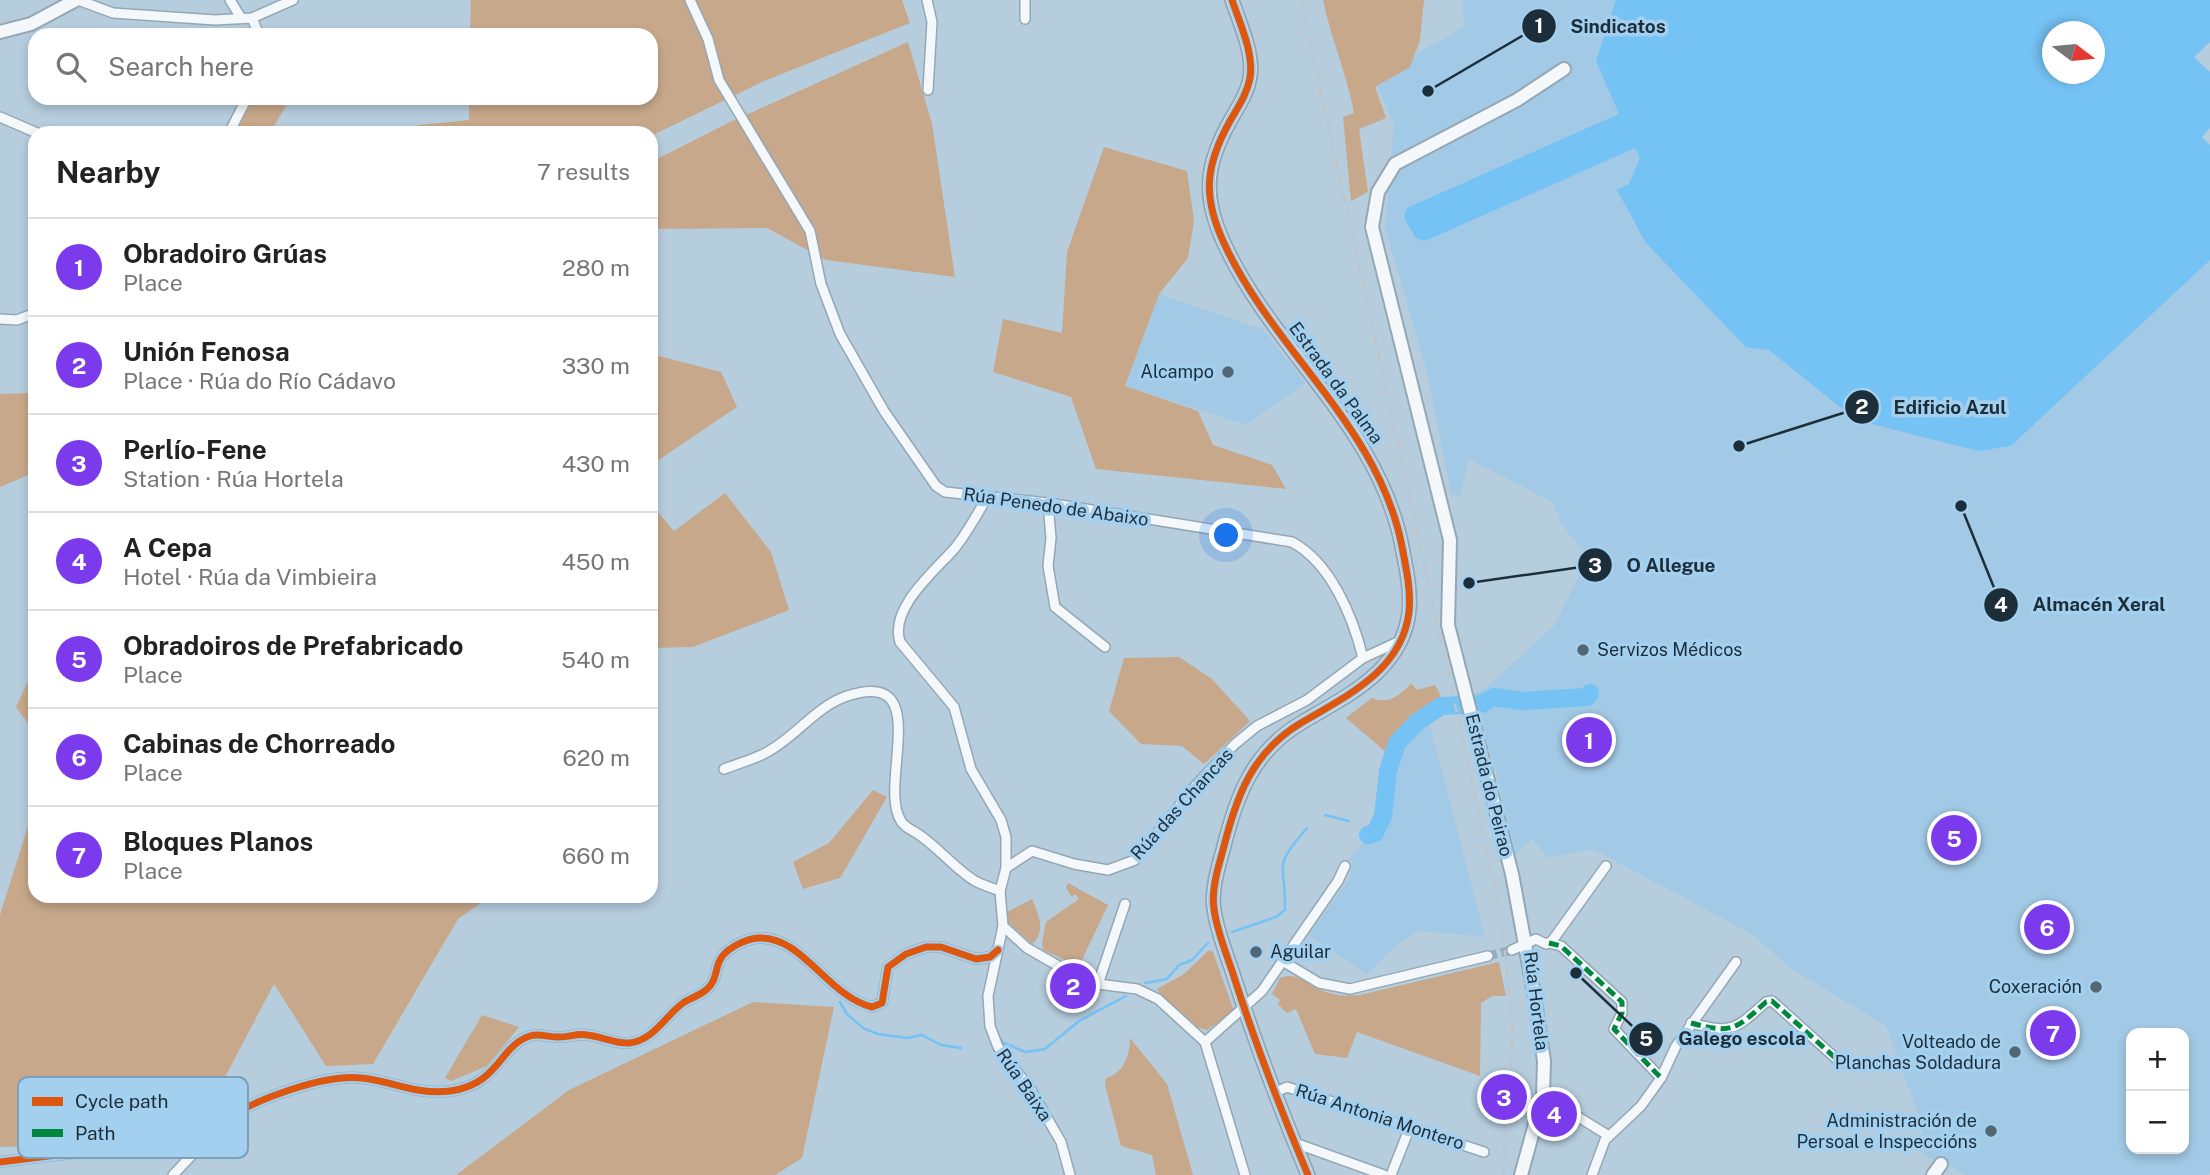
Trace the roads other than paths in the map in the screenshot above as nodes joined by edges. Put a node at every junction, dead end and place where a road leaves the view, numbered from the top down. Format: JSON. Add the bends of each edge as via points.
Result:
{"nodes":[{"id":1,"x":77,"y":0,"type":"edge"},
{"id":2,"x":230,"y":0,"type":"edge"},
{"id":3,"x":293,"y":0,"type":"edge"},
{"id":4,"x":690,"y":0,"type":"edge"},
{"id":5,"x":926,"y":0,"type":"edge"},
{"id":6,"x":1025,"y":0,"type":"edge"},
{"id":7,"x":1232,"y":0,"type":"edge"},
{"id":8,"x":241,"y":18,"type":"junction"},
{"id":9,"x":252,"y":18,"type":"junction"},
{"id":10,"x":1025,"y":19,"type":"dead end"},
{"id":11,"x":257,"y":28,"type":"edge"},
{"id":12,"x":0,"y":32,"type":"edge"},
{"id":13,"x":1564,"y":69,"type":"dead end"},
{"id":14,"x":928,"y":90,"type":"dead end"},
{"id":15,"x":243,"y":105,"type":"edge"},
{"id":16,"x":0,"y":117,"type":"edge"},
{"id":17,"x":233,"y":126,"type":"edge"},
{"id":18,"x":28,"y":129,"type":"edge"},
{"id":19,"x":28,"y":316,"type":"edge"},
{"id":20,"x":0,"y":319,"type":"edge"},
{"id":21,"x":987,"y":498,"type":"junction"},
{"id":22,"x":1048,"y":503,"type":"junction"},
{"id":23,"x":1403,"y":639,"type":"junction"},
{"id":24,"x":1105,"y":647,"type":"dead end"},
{"id":25,"x":1363,"y":658,"type":"junction"},
{"id":26,"x":724,"y":768,"type":"dead end"},
{"id":27,"x":1345,"y":866,"type":"dead end"},
{"id":28,"x":1606,"y":866,"type":"dead end"},
{"id":29,"x":1006,"y":868,"type":"junction"},
{"id":30,"x":1000,"y":891,"type":"junction"},
{"id":31,"x":1125,"y":904,"type":"dead end"},
{"id":32,"x":1003,"y":926,"type":"junction"},
{"id":33,"x":1549,"y":943,"type":"junction"},
{"id":34,"x":1519,"y":948,"type":"junction"},
{"id":35,"x":998,"y":950,"type":"junction"},
{"id":36,"x":1488,"y":956,"type":"tunnel mouth"},
{"id":37,"x":1284,"y":962,"type":"junction"},
{"id":38,"x":1736,"y":962,"type":"dead end"},
{"id":39,"x":1098,"y":984,"type":"junction"},
{"id":40,"x":1244,"y":1008,"type":"junction"},
{"id":41,"x":1691,"y":1023,"type":"junction"},
{"id":42,"x":1205,"y":1042,"type":"junction"},
{"id":43,"x":1841,"y":1063,"type":"dead end"},
{"id":44,"x":1661,"y":1078,"type":"junction"},
{"id":45,"x":1276,"y":1092,"type":"junction"},
{"id":46,"x":1543,"y":1095,"type":"junction"},
{"id":47,"x":248,"y":1106,"type":"edge"},
{"id":48,"x":1410,"y":1127,"type":"junction"},
{"id":49,"x":1609,"y":1136,"type":"junction"},
{"id":50,"x":1295,"y":1143,"type":"junction"},
{"id":51,"x":1484,"y":1152,"type":"dead end"},
{"id":52,"x":32,"y":1158,"type":"edge"},
{"id":53,"x":189,"y":1158,"type":"edge"},
{"id":54,"x":0,"y":1162,"type":"edge"},
{"id":55,"x":173,"y":1175,"type":"edge"},
{"id":56,"x":1070,"y":1175,"type":"edge"},
{"id":57,"x":1245,"y":1175,"type":"edge"},
{"id":58,"x":1308,"y":1175,"type":"edge"},
{"id":59,"x":1384,"y":1175,"type":"edge"},
{"id":60,"x":1391,"y":1175,"type":"edge"},
{"id":61,"x":1521,"y":1175,"type":"edge"},
{"id":62,"x":1592,"y":1175,"type":"edge"},
{"id":63,"x":1933,"y":1175,"type":"edge"},
{"id":64,"x":1941,"y":1175,"type":"edge"}],
"edges":[{"from":1,"to":8,"type":"street","via":[[113,13]]},
{"from":1,"to":12,"type":"street","via":[[31,24]]},
{"from":2,"to":8,"type":"street"},
{"from":3,"to":9,"type":"street"},
{"from":4,"to":21,"type":"street","name":"Rúa Penedo de Abaixo","via":[[708,39],[719,80],[802,214],[832,317],[884,411],[936,486],[945,492]]},
{"from":5,"to":14,"type":"street","via":[[932,22]]},
{"from":6,"to":10,"type":"street"},
{"from":7,"to":23,"type":"street","name":"Estrada da Palma","via":[[1250,75],[1243,98],[1214,149],[1210,204],[1236,268],[1363,443],[1385,488],[1401,537],[1410,589]]},
{"from":8,"to":9,"type":"street"},
{"from":9,"to":11,"type":"street"},
{"from":13,"to":34,"type":"street","name":"Estrada do Peirao","via":[[1517,100],[1395,164],[1378,192],[1373,227],[1450,540],[1448,625],[1512,874]]},
{"from":15,"to":17,"type":"street"},
{"from":16,"to":18,"type":"street"},
{"from":19,"to":20,"type":"street"},
{"from":21,"to":22,"type":"street","name":"Rúa Penedo de Abaixo"},
{"from":21,"to":29,"type":"street","via":[[955,547],[922,582],[904,611],[897,634],[954,707],[971,769],[1002,820]]},
{"from":22,"to":24,"type":"street","via":[[1048,566],[1055,607]]},
{"from":22,"to":25,"type":"street","name":"Rúa Penedo de Abaixo","via":[[1292,542],[1319,564],[1356,630]]},
{"from":23,"to":25,"type":"street","name":"Rúa das Chancas"},
{"from":23,"to":40,"type":"street","name":"Estrada da Palma","via":[[1369,680],[1276,740],[1247,776],[1232,814],[1213,894]]},
{"from":25,"to":29,"type":"street","name":"Rúa das Chancas","via":[[1235,744],[1135,860],[1108,870],[1032,850]]},
{"from":26,"to":30,"type":"street","via":[[770,751],[845,696],[886,696],[898,711],[899,748],[893,776],[901,821],[974,881]]},
{"from":27,"to":37,"type":"street"},
{"from":28,"to":33,"type":"street","name":"Rúa Hortela"},
{"from":29,"to":30,"type":"street"},
{"from":30,"to":32,"type":"street","name":"Rúa Baixa"},
{"from":31,"to":39,"type":"street"},
{"from":32,"to":35,"type":"street","name":"Rúa Baixa"},
{"from":32,"to":39,"type":"street","via":[[1027,948]]},
{"from":33,"to":34,"type":"street","name":"Rúa Hortela","via":[[1536,939]]},
{"from":33,"to":44,"type":"street","via":[[1561,946],[1622,1002],[1614,1029]]},
{"from":34,"to":46,"type":"street","name":"Rúa Hortela","via":[[1544,1061]]},
{"from":35,"to":47,"type":"street","via":[[976,959],[941,947],[906,954],[888,967],[883,1003],[873,1007],[841,994],[799,953],[770,939],[749,940],[722,957],[707,990],[671,1013],[647,1037],[629,1043],[587,1034],[536,1034],[519,1041],[490,1073],[467,1088],[401,1089],[358,1077],[329,1080]]},
{"from":35,"to":56,"type":"street","name":"Rúa Baixa","via":[[988,996],[990,1026],[998,1047],[1031,1090],[1061,1142]]},
{"from":36,"to":37,"type":"street","via":[[1350,989],[1319,983]]},
{"from":37,"to":40,"type":"street"},
{"from":38,"to":41,"type":"street"},
{"from":39,"to":42,"type":"street","via":[[1137,989],[1158,999]]},
{"from":40,"to":42,"type":"street"},
{"from":40,"to":45,"type":"street","name":"Estrada da Palma"},
{"from":41,"to":43,"type":"street","via":[[1722,1031],[1738,1028],[1772,1001]]},
{"from":41,"to":44,"type":"street"},
{"from":42,"to":57,"type":"street"},
{"from":44,"to":49,"type":"street"},
{"from":45,"to":48,"type":"street","name":"Rúa Antonia Montero","via":[[1287,1087]]},
{"from":45,"to":50,"type":"street","name":"Estrada da Palma"},
{"from":46,"to":49,"type":"street"},
{"from":46,"to":61,"type":"street","name":"Rúa Hortela"},
{"from":48,"to":51,"type":"street","name":"Rúa Antonia Montero"},
{"from":48,"to":60,"type":"street"},
{"from":49,"to":62,"type":"street"},
{"from":50,"to":58,"type":"street","name":"Estrada da Palma"},
{"from":50,"to":59,"type":"street"},
{"from":52,"to":54,"type":"street"},
{"from":53,"to":55,"type":"street"},
{"from":63,"to":64,"type":"street","via":[[1941,1164]]}]}
